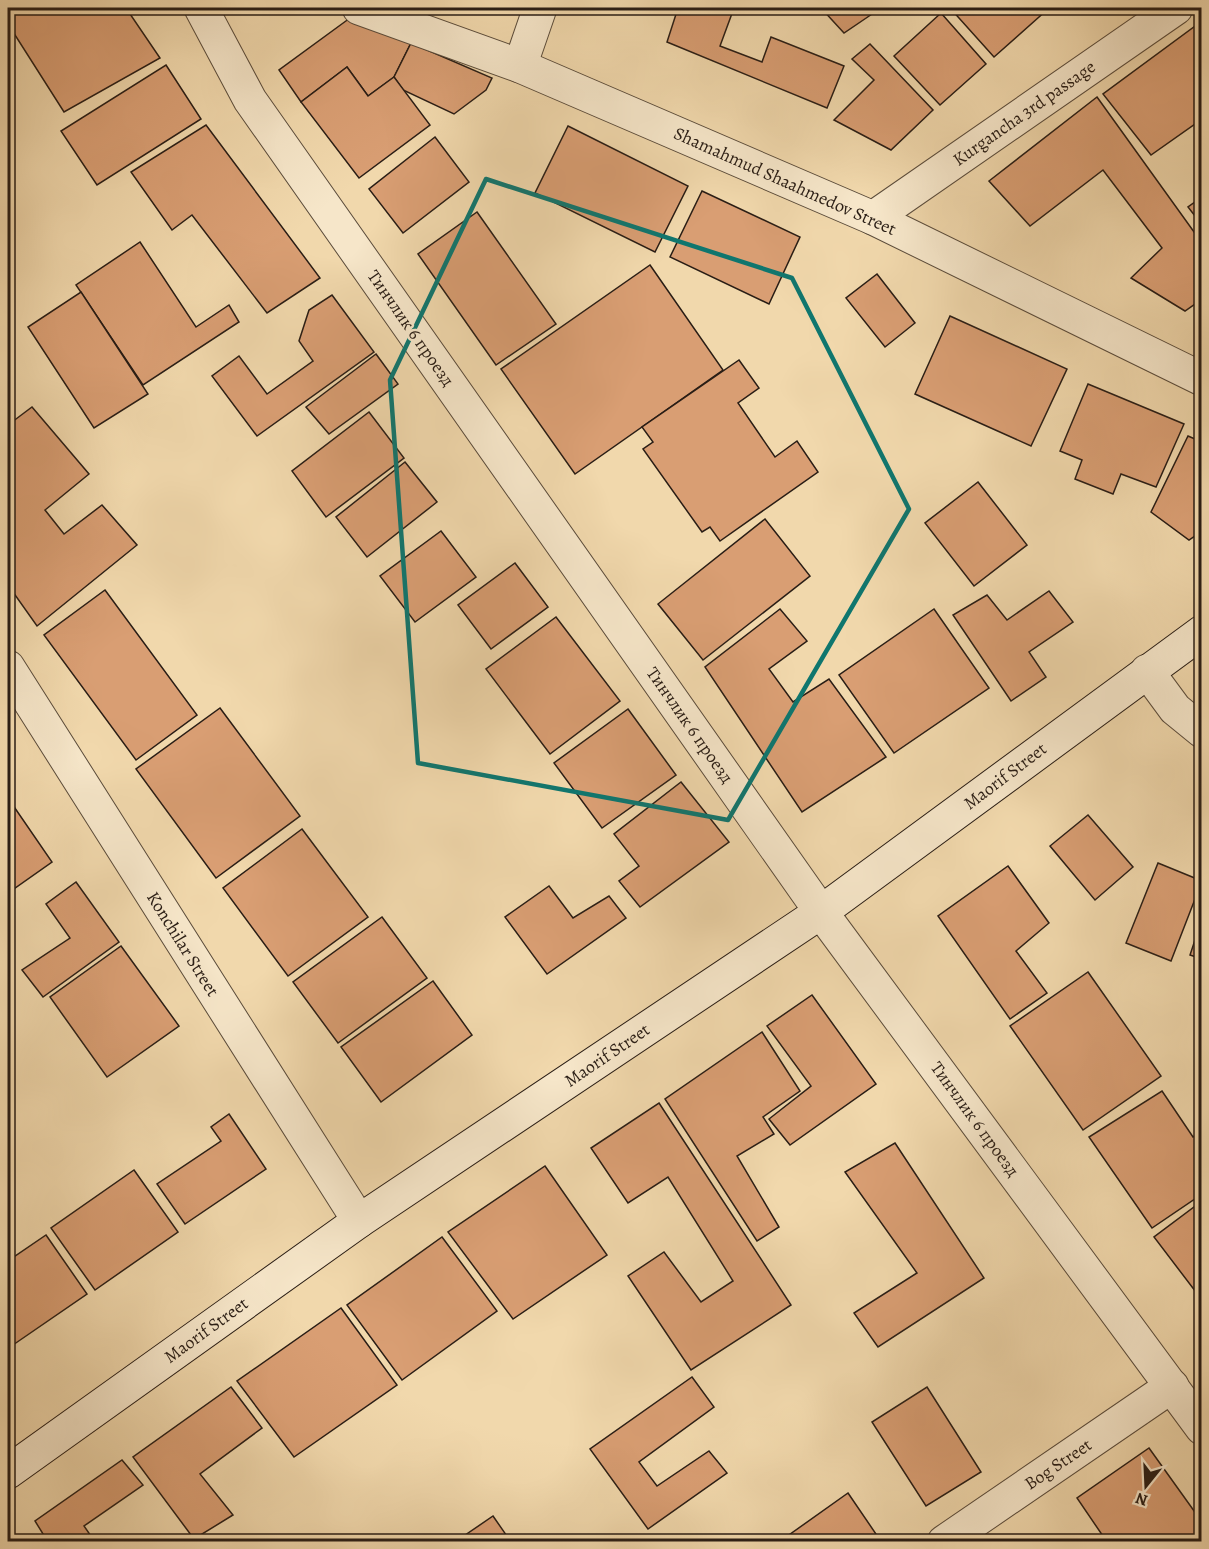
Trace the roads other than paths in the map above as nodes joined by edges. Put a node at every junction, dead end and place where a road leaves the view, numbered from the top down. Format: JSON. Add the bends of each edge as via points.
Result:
{"nodes":[{"id":1,"x":201,"y":8,"type":"edge"},
{"id":2,"x":359,"y":8,"type":"edge"},
{"id":3,"x":540,"y":8,"type":"edge"},
{"id":4,"x":1176,"y":8,"type":"edge"},
{"id":5,"x":520,"y":66,"type":"junction"},
{"id":6,"x":873,"y":218,"type":"junction"},
{"id":7,"x":1202,"y":379,"type":"edge"},
{"id":8,"x":1202,"y":632,"type":"edge"},
{"id":9,"x":8,"y":667,"type":"edge"},
{"id":10,"x":1147,"y":671,"type":"junction"},
{"id":11,"x":1202,"y":730,"type":"edge"},
{"id":12,"x":821,"y":912,"type":"junction"},
{"id":13,"x":359,"y":1221,"type":"junction"},
{"id":14,"x":1172,"y":1386,"type":"junction"},
{"id":15,"x":1202,"y":1428,"type":"edge"},
{"id":16,"x":8,"y":1472,"type":"edge"},
{"id":17,"x":944,"y":1542,"type":"edge"}],
"edges":[{"from":1,"to":12,"type":"street","name":"Тинчлик 6 проезд","via":[[250,100]]},
{"from":2,"to":5,"type":"street","name":"Shamahmud Shaahmedov Street"},
{"from":3,"to":5,"type":"street"},
{"from":4,"to":6,"type":"street","name":"Kurgancha 3rd passage"},
{"from":5,"to":6,"type":"street","name":"Shamahmud Shaahmedov Street"},
{"from":6,"to":7,"type":"street","name":"Shamahmud Shaahmedov Street"},
{"from":8,"to":10,"type":"street","name":"Maorif Street"},
{"from":9,"to":13,"type":"street","name":"Konchilar Street"},
{"from":10,"to":11,"type":"street","via":[[1176,709]]},
{"from":10,"to":12,"type":"street","name":"Maorif Street"},
{"from":12,"to":13,"type":"street","name":"Maorif Street"},
{"from":12,"to":14,"type":"street","name":"Тинчлик 6 проезд"},
{"from":13,"to":16,"type":"street","name":"Maorif Street"},
{"from":14,"to":15,"type":"street","name":"Тинчлик 6 проезд"},
{"from":14,"to":17,"type":"street","name":"Bog Street"}]}
